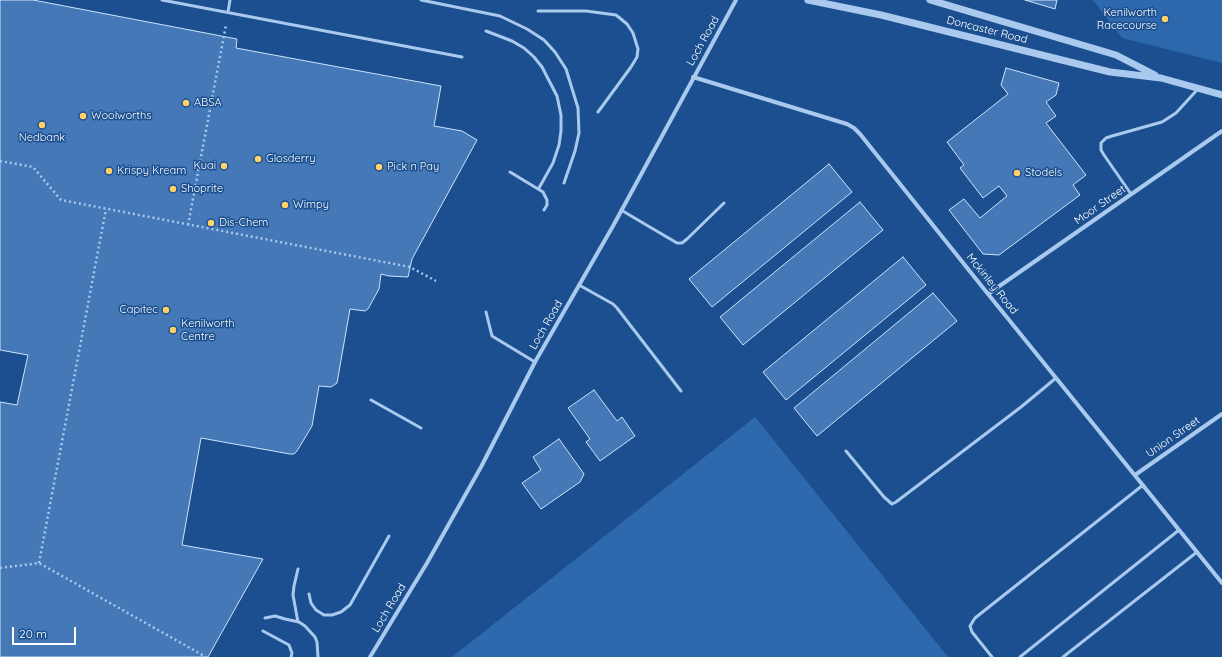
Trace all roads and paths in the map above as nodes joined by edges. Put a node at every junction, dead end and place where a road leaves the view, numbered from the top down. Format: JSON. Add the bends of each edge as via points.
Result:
{"nodes":[{"id":1,"x":162,"y":0,"type":"edge"},
{"id":2,"x":230,"y":0,"type":"edge"},
{"id":3,"x":421,"y":0,"type":"edge"},
{"id":4,"x":736,"y":0,"type":"edge"},
{"id":5,"x":808,"y":0,"type":"edge"},
{"id":6,"x":930,"y":0,"type":"edge"},
{"id":7,"x":538,"y":11,"type":"dead end"},
{"id":8,"x":228,"y":12,"type":"junction"},
{"id":9,"x":486,"y":31,"type":"dead end"},
{"id":10,"x":462,"y":57,"type":"dead end"},
{"id":11,"x":693,"y":77,"type":"junction"},
{"id":12,"x":1161,"y":78,"type":"junction"},
{"id":13,"x":1198,"y":88,"type":"junction"},
{"id":14,"x":1222,"y":95,"type":"edge"},
{"id":15,"x":598,"y":112,"type":"dead end"},
{"id":16,"x":1222,"y":131,"type":"edge"},
{"id":17,"x":0,"y":161,"type":"edge"},
{"id":18,"x":510,"y":172,"type":"dead end"},
{"id":19,"x":564,"y":183,"type":"dead end"},
{"id":20,"x":539,"y":188,"type":"junction"},
{"id":21,"x":1132,"y":194,"type":"junction"},
{"id":22,"x":724,"y":203,"type":"dead end"},
{"id":23,"x":106,"y":209,"type":"junction"},
{"id":24,"x":544,"y":210,"type":"dead end"},
{"id":25,"x":621,"y":210,"type":"junction"},
{"id":26,"x":188,"y":225,"type":"junction"},
{"id":27,"x":436,"y":281,"type":"dead end"},
{"id":28,"x":579,"y":285,"type":"junction"},
{"id":29,"x":988,"y":294,"type":"junction"},
{"id":30,"x":486,"y":312,"type":"dead end"},
{"id":31,"x":535,"y":362,"type":"junction"},
{"id":32,"x":1056,"y":378,"type":"junction"},
{"id":33,"x":681,"y":391,"type":"dead end"},
{"id":34,"x":371,"y":400,"type":"dead end"},
{"id":35,"x":1222,"y":414,"type":"edge"},
{"id":36,"x":421,"y":428,"type":"dead end"},
{"id":37,"x":846,"y":450,"type":"dead end"},
{"id":38,"x":1135,"y":475,"type":"junction"},
{"id":39,"x":1143,"y":485,"type":"junction"},
{"id":40,"x":1179,"y":530,"type":"junction"},
{"id":41,"x":389,"y":536,"type":"dead end"},
{"id":42,"x":1197,"y":552,"type":"junction"},
{"id":43,"x":39,"y":563,"type":"junction"},
{"id":44,"x":0,"y":568,"type":"edge"},
{"id":45,"x":298,"y":569,"type":"dead end"},
{"id":46,"x":1222,"y":583,"type":"edge"},
{"id":47,"x":309,"y":594,"type":"dead end"},
{"id":48,"x":265,"y":618,"type":"dead end"},
{"id":49,"x":298,"y":622,"type":"junction"},
{"id":50,"x":263,"y":631,"type":"dead end"},
{"id":51,"x":206,"y":657,"type":"edge"},
{"id":52,"x":291,"y":657,"type":"edge"},
{"id":53,"x":318,"y":657,"type":"edge"},
{"id":54,"x":370,"y":657,"type":"edge"},
{"id":55,"x":992,"y":657,"type":"edge"},
{"id":56,"x":1020,"y":657,"type":"edge"},
{"id":57,"x":1063,"y":657,"type":"edge"}],
"edges":[{"from":1,"to":8,"type":"lane"},
{"from":2,"to":8,"type":"lane"},
{"from":3,"to":19,"type":"lane","via":[[500,16],[527,28],[555,52],[566,69],[578,108],[579,133]]},
{"from":4,"to":11,"type":"street","name":"Loch Road"},
{"from":5,"to":12,"type":"street","name":"Doncaster Road","via":[[881,15],[1110,72]]},
{"from":6,"to":12,"type":"street","name":"Doncaster Road","via":[[1116,55]]},
{"from":7,"to":15,"type":"lane","via":[[586,11],[616,15],[633,33],[638,49],[637,57]]},
{"from":8,"to":10,"type":"lane"},
{"from":8,"to":26,"type":"path"},
{"from":9,"to":20,"type":"lane","via":[[512,41],[529,52],[542,67],[557,96],[561,131],[553,163]]},
{"from":11,"to":25,"type":"street","name":"Loch Road"},
{"from":11,"to":29,"type":"street","name":"Mckinley Road","via":[[854,128],[868,142]]},
{"from":12,"to":13,"type":"street","name":"Doncaster Road"},
{"from":13,"to":14,"type":"street","name":"Doncaster Road"},
{"from":13,"to":21,"type":"lane","via":[[1176,113],[1162,122],[1106,138],[1101,143],[1104,155]]},
{"from":16,"to":21,"type":"street","name":"Moor Street"},
{"from":17,"to":23,"type":"path","via":[[33,167],[61,200]]},
{"from":18,"to":20,"type":"lane"},
{"from":20,"to":24,"type":"lane","via":[[547,200]]},
{"from":21,"to":29,"type":"street","name":"Moor Street"},
{"from":22,"to":25,"type":"lane","via":[[682,243],[677,243]]},
{"from":23,"to":26,"type":"path"},
{"from":23,"to":43,"type":"path"},
{"from":25,"to":28,"type":"street","name":"Loch Road"},
{"from":26,"to":27,"type":"path","via":[[410,266]]},
{"from":28,"to":31,"type":"street","name":"Loch Road"},
{"from":28,"to":33,"type":"lane","via":[[617,308]]},
{"from":29,"to":32,"type":"street","name":"Mckinley Road"},
{"from":30,"to":31,"type":"lane","via":[[492,336]]},
{"from":31,"to":54,"type":"street","name":"Loch Road","via":[[481,467]]},
{"from":32,"to":37,"type":"lane","via":[[892,504]]},
{"from":32,"to":38,"type":"street","name":"Mckinley Road"},
{"from":34,"to":36,"type":"lane"},
{"from":35,"to":38,"type":"street","name":"Union Street"},
{"from":38,"to":39,"type":"street","name":"Mckinley Road"},
{"from":39,"to":40,"type":"street","name":"Mckinley Road"},
{"from":39,"to":55,"type":"lane","via":[[975,618],[970,626],[972,632]]},
{"from":40,"to":42,"type":"street","name":"Mckinley Road"},
{"from":40,"to":56,"type":"lane"},
{"from":41,"to":47,"type":"lane","via":[[350,605],[341,612],[332,615],[316,610]]},
{"from":42,"to":46,"type":"street","name":"Mckinley Road"},
{"from":42,"to":57,"type":"lane"},
{"from":43,"to":44,"type":"path"},
{"from":43,"to":51,"type":"path"},
{"from":45,"to":49,"type":"lane","via":[[293,595]]},
{"from":48,"to":49,"type":"lane","via":[[275,616]]},
{"from":49,"to":53,"type":"lane","via":[[315,637]]},
{"from":50,"to":52,"type":"lane","via":[[289,645]]}]}
